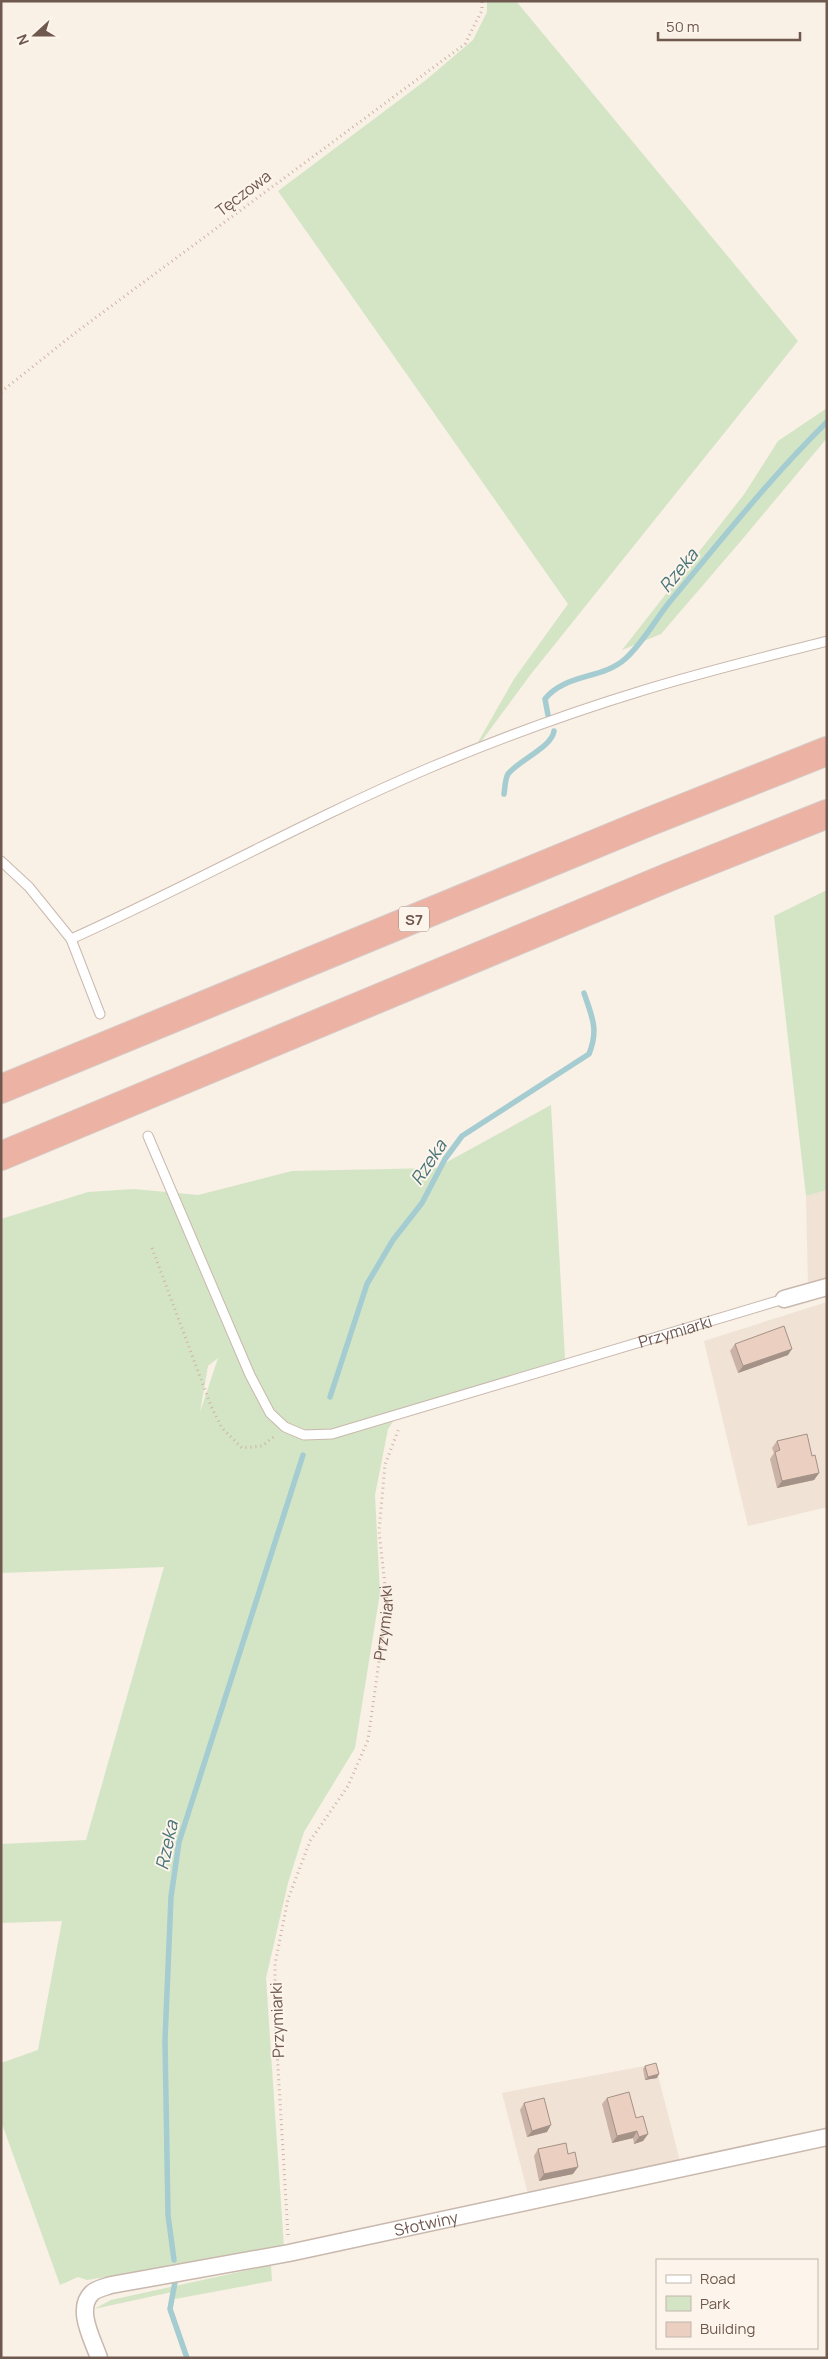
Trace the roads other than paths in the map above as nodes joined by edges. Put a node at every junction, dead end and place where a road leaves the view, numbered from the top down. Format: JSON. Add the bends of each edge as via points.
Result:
{"nodes":[{"id":1,"x":827,"y":641,"type":"edge"},
{"id":2,"x":827,"y":751,"type":"edge"},
{"id":3,"x":827,"y":814,"type":"edge"},
{"id":4,"x":1,"y":861,"type":"edge"},
{"id":5,"x":71,"y":939,"type":"junction"},
{"id":6,"x":100,"y":1014,"type":"dead end"},
{"id":7,"x":1,"y":1090,"type":"edge"},
{"id":8,"x":148,"y":1136,"type":"dead end"},
{"id":9,"x":1,"y":1156,"type":"edge"},
{"id":10,"x":827,"y":1287,"type":"edge"},
{"id":11,"x":784,"y":1300,"type":"joint"},
{"id":12,"x":827,"y":2137,"type":"edge"},
{"id":13,"x":99,"y":2358,"type":"edge"}],
"edges":[{"from":1,"to":5,"type":"lane","via":[[641,691],[488,744],[322,817]]},
{"from":2,"to":7,"type":"highway","number":"S7","via":[[637,826]]},
{"from":3,"to":9,"type":"highway"},
{"from":4,"to":5,"type":"lane","via":[[29,887]]},
{"from":5,"to":6,"type":"lane"},
{"from":8,"to":11,"type":"lane","name":"Przymiarki","via":[[250,1375],[270,1413],[286,1427],[304,1435],[332,1434]]},
{"from":10,"to":11,"type":"street","name":"Przymiarki"},
{"from":12,"to":13,"type":"street","name":"Słotwiny","via":[[289,2253],[111,2285],[93,2292],[86,2302],[85,2316]]}]}
